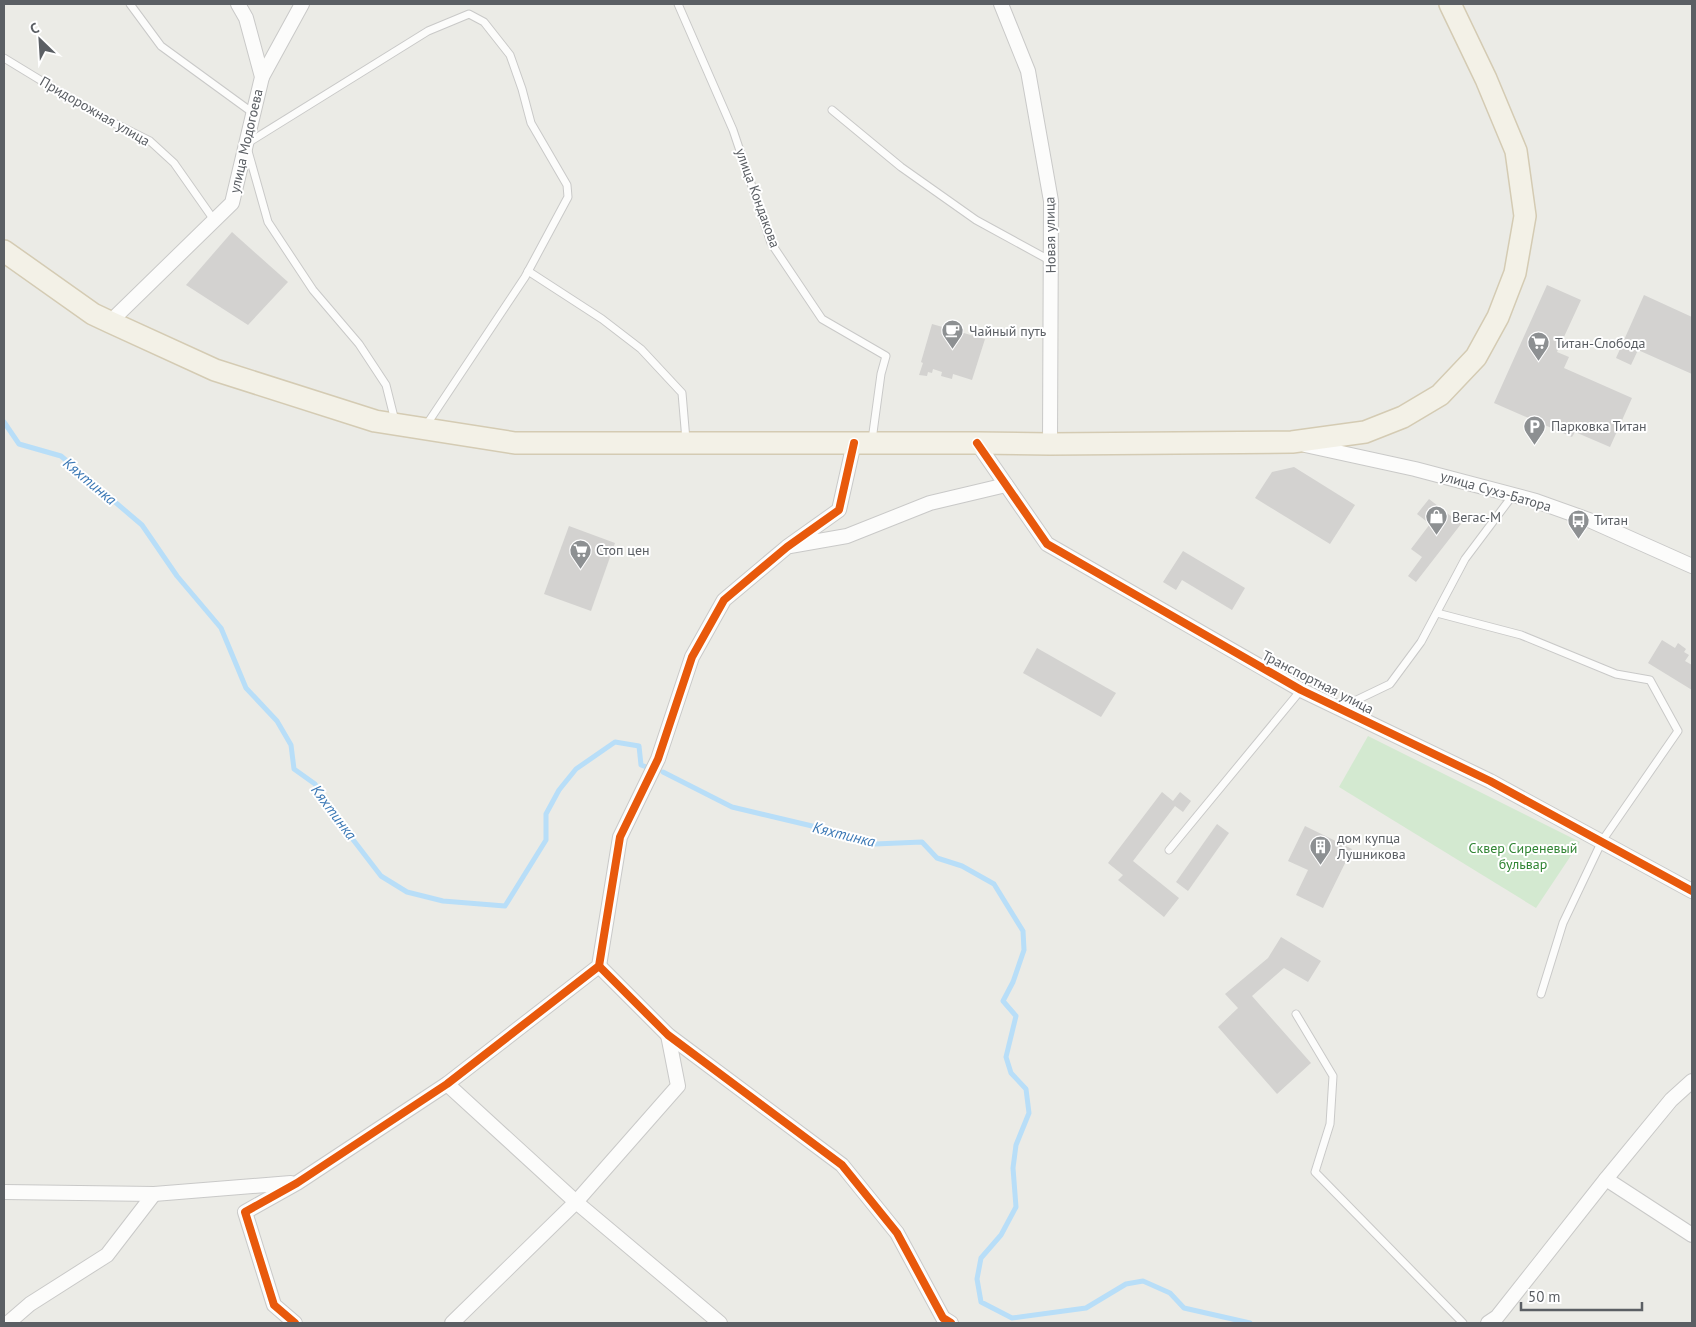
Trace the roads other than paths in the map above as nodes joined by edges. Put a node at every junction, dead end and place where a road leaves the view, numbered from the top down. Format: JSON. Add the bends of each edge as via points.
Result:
{"nodes":[{"id":1,"x":130,"y":4,"type":"edge"},
{"id":2,"x":238,"y":4,"type":"edge"},
{"id":3,"x":302,"y":4,"type":"edge"},
{"id":4,"x":678,"y":4,"type":"edge"},
{"id":5,"x":1001,"y":4,"type":"edge"},
{"id":6,"x":1450,"y":4,"type":"edge"},
{"id":7,"x":4,"y":58,"type":"edge"},
{"id":8,"x":262,"y":77,"type":"junction"},
{"id":9,"x":832,"y":110,"type":"dead end"},
{"id":10,"x":253,"y":113,"type":"junction"},
{"id":11,"x":246,"y":144,"type":"junction"},
{"id":12,"x":214,"y":220,"type":"junction"},
{"id":13,"x":4,"y":251,"type":"edge"},
{"id":14,"x":1051,"y":261,"type":"junction"},
{"id":15,"x":528,"y":271,"type":"junction"},
{"id":16,"x":110,"y":322,"type":"junction"},
{"id":17,"x":395,"y":424,"type":"junction"},
{"id":18,"x":424,"y":429,"type":"junction"},
{"id":19,"x":977,"y":442,"type":"junction"},
{"id":20,"x":1292,"y":442,"type":"junction"},
{"id":21,"x":863,"y":443,"type":"junction"},
{"id":22,"x":687,"y":444,"type":"junction"},
{"id":23,"x":1050,"y":444,"type":"junction"},
{"id":24,"x":1006,"y":485,"type":"junction"},
{"id":25,"x":1513,"y":495,"type":"junction"},
{"id":26,"x":787,"y":547,"type":"junction"},
{"id":27,"x":1692,"y":566,"type":"edge"},
{"id":28,"x":1437,"y":613,"type":"junction"},
{"id":29,"x":1300,"y":690,"type":"junction"},
{"id":30,"x":1339,"y":708,"type":"junction"},
{"id":31,"x":1602,"y":842,"type":"junction"},
{"id":32,"x":1169,"y":850,"type":"dead end"},
{"id":33,"x":1692,"y":890,"type":"edge"},
{"id":34,"x":599,"y":966,"type":"junction"},
{"id":35,"x":1541,"y":994,"type":"dead end"},
{"id":36,"x":1296,"y":1014,"type":"dead end"},
{"id":37,"x":668,"y":1035,"type":"junction"},
{"id":38,"x":1692,"y":1081,"type":"edge"},
{"id":39,"x":447,"y":1084,"type":"junction"},
{"id":40,"x":1606,"y":1179,"type":"junction"},
{"id":41,"x":297,"y":1183,"type":"junction"},
{"id":42,"x":4,"y":1192,"type":"edge"},
{"id":43,"x":154,"y":1194,"type":"junction"},
{"id":44,"x":576,"y":1202,"type":"junction"},
{"id":45,"x":1692,"y":1235,"type":"edge"},
{"id":46,"x":8,"y":1323,"type":"edge"},
{"id":47,"x":295,"y":1323,"type":"edge"},
{"id":48,"x":452,"y":1323,"type":"edge"},
{"id":49,"x":720,"y":1323,"type":"edge"},
{"id":50,"x":951,"y":1323,"type":"edge"},
{"id":51,"x":1463,"y":1323,"type":"edge"},
{"id":52,"x":1488,"y":1323,"type":"edge"}],
"edges":[{"from":1,"to":10,"type":"lane","via":[[161,46]]},
{"from":2,"to":8,"type":"street","name":"улица Модогоева","via":[[246,18]]},
{"from":3,"to":8,"type":"street"},
{"from":4,"to":21,"type":"lane","name":"улица Кондакова","via":[[733,130],[771,243],[822,319],[886,356]]},
{"from":5,"to":14,"type":"street","name":"Новая улица","via":[[1028,72],[1052,200]]},
{"from":6,"to":20,"type":"main road","via":[[1516,151],[1526,216],[1515,272],[1498,317],[1476,357],[1440,395],[1403,417],[1365,432]]},
{"from":7,"to":12,"type":"lane","name":"Придорожная улица","via":[[96,114],[150,141],[174,163]]},
{"from":8,"to":10,"type":"street","name":"улица Модогоева"},
{"from":9,"to":14,"type":"lane","via":[[901,167],[976,220]]},
{"from":10,"to":11,"type":"street","name":"улица Модогоева"},
{"from":11,"to":12,"type":"street","name":"улица Модогоева","via":[[232,203]]},
{"from":11,"to":15,"type":"lane","via":[[428,31],[469,14],[484,22],[510,55],[531,123],[567,185],[568,197]]},
{"from":11,"to":17,"type":"lane","via":[[268,222],[313,290],[359,344],[386,385]]},
{"from":12,"to":16,"type":"street","name":"улица Модогоева"},
{"from":13,"to":16,"type":"main road","via":[[93,314]]},
{"from":14,"to":23,"type":"street","name":"Новая улица"},
{"from":15,"to":18,"type":"lane"},
{"from":15,"to":22,"type":"lane","via":[[602,319],[640,349],[682,393]]},
{"from":16,"to":17,"type":"main road","via":[[215,370],[375,421]]},
{"from":17,"to":18,"type":"main road"},
{"from":18,"to":22,"type":"main road","via":[[515,444]]},
{"from":19,"to":21,"type":"main road"},
{"from":19,"to":23,"type":"main road"},
{"from":19,"to":24,"type":"street","name":"Транспортная улица"},
{"from":20,"to":23,"type":"main road"},
{"from":20,"to":25,"type":"street","name":"улица Сухэ-Батора"},
{"from":21,"to":22,"type":"main road"},
{"from":21,"to":26,"type":"street","via":[[839,510]]},
{"from":24,"to":26,"type":"street","via":[[930,503],[847,536]]},
{"from":24,"to":29,"type":"street","name":"Транспортная улица","via":[[1047,544]]},
{"from":25,"to":27,"type":"street","name":"улица Сухэ-Батора","via":[[1589,520]]},
{"from":25,"to":28,"type":"lane","via":[[1465,559]]},
{"from":26,"to":34,"type":"street","via":[[724,600],[692,657],[658,759],[620,837]]},
{"from":28,"to":30,"type":"lane","via":[[1421,642],[1390,684]]},
{"from":28,"to":31,"type":"lane","via":[[1522,634],[1616,674],[1650,680],[1678,730]]},
{"from":29,"to":30,"type":"street","name":"Транспортная улица"},
{"from":29,"to":32,"type":"lane"},
{"from":30,"to":31,"type":"street","name":"Транспортная улица","via":[[1490,780]]},
{"from":31,"to":33,"type":"street","name":"Транспортная улица"},
{"from":31,"to":35,"type":"lane","via":[[1563,924]]},
{"from":34,"to":37,"type":"street"},
{"from":34,"to":39,"type":"street"},
{"from":36,"to":51,"type":"lane","via":[[1333,1076],[1330,1124],[1315,1172]]},
{"from":37,"to":44,"type":"street","via":[[678,1086]]},
{"from":37,"to":50,"type":"street","via":[[842,1164],[897,1233],[943,1318]]},
{"from":38,"to":40,"type":"street","via":[[1671,1100]]},
{"from":39,"to":41,"type":"street"},
{"from":39,"to":44,"type":"street"},
{"from":40,"to":45,"type":"street"},
{"from":40,"to":52,"type":"street","via":[[1498,1317]]},
{"from":41,"to":43,"type":"street"},
{"from":41,"to":47,"type":"street","via":[[245,1212],[274,1305]]},
{"from":42,"to":43,"type":"street"},
{"from":43,"to":46,"type":"street","via":[[107,1256],[30,1304]]},
{"from":44,"to":48,"type":"street"},
{"from":44,"to":49,"type":"street"}]}
